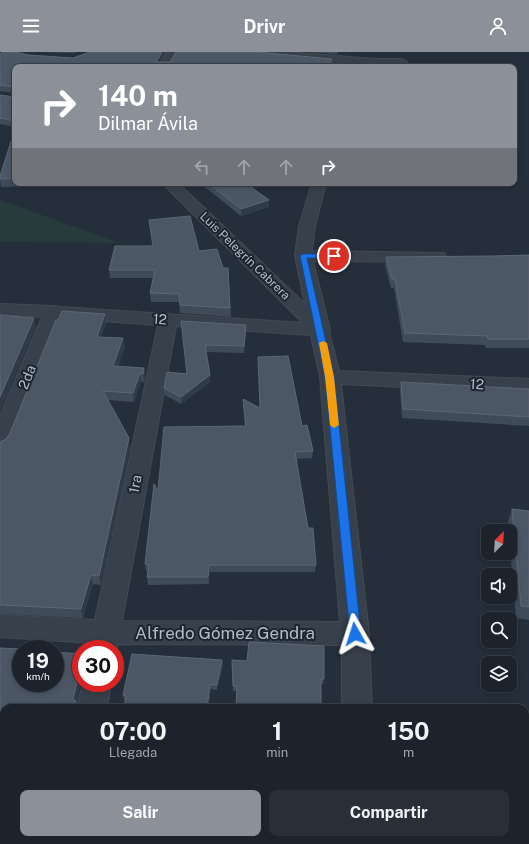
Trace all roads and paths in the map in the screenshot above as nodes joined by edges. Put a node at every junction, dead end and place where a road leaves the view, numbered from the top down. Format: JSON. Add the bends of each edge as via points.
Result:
{"nodes":[{"id":1,"x":157,"y":52,"type":"edge"},
{"id":2,"x":173,"y":52,"type":"edge"},
{"id":3,"x":243,"y":52,"type":"edge"},
{"id":4,"x":379,"y":52,"type":"edge"},
{"id":5,"x":374,"y":62,"type":"junction"},
{"id":6,"x":402,"y":62,"type":"edge"},
{"id":7,"x":164,"y":64,"type":"edge"},
{"id":8,"x":172,"y":186,"type":"edge"},
{"id":9,"x":318,"y":186,"type":"edge"},
{"id":10,"x":303,"y":256,"type":"junction"},
{"id":11,"x":451,"y":257,"type":"edge"},
{"id":12,"x":0,"y":309,"type":"edge"},
{"id":13,"x":54,"y":311,"type":"junction"},
{"id":14,"x":168,"y":320,"type":"junction"},
{"id":15,"x":320,"y":330,"type":"junction"},
{"id":16,"x":330,"y":377,"type":"junction"},
{"id":17,"x":529,"y":386,"type":"edge"},
{"id":18,"x":0,"y":442,"type":"edge"},
{"id":19,"x":0,"y":626,"type":"edge"},
{"id":20,"x":355,"y":634,"type":"junction"},
{"id":21,"x":98,"y":640,"type":"edge"},
{"id":22,"x":105,"y":640,"type":"edge"},
{"id":23,"x":124,"y":640,"type":"edge"},
{"id":24,"x":95,"y":692,"type":"edge"},
{"id":25,"x":93,"y":704,"type":"edge"},
{"id":26,"x":357,"y":704,"type":"edge"}],
"edges":[{"from":1,"to":2,"type":"street"},
{"from":2,"to":7,"type":"street"},
{"from":3,"to":5,"type":"street"},
{"from":4,"to":5,"type":"street"},
{"from":5,"to":6,"type":"street"},
{"from":8,"to":15,"type":"street","name":"Luis Pelegrín Cabrera"},
{"from":9,"to":10,"type":"street","via":[[306,226]]},
{"from":10,"to":11,"type":"street"},
{"from":10,"to":15,"type":"street"},
{"from":12,"to":13,"type":"street","name":"12"},
{"from":13,"to":14,"type":"street","name":"12"},
{"from":13,"to":18,"type":"street","name":"2da"},
{"from":14,"to":15,"type":"street","name":"12"},
{"from":14,"to":22,"type":"street","name":"1ra"},
{"from":15,"to":16,"type":"street"},
{"from":16,"to":17,"type":"street","name":"12"},
{"from":16,"to":20,"type":"street"},
{"from":19,"to":21,"type":"street","name":"Alfredo Gómez Gendra"},
{"from":20,"to":23,"type":"street","name":"Alfredo Gómez Gendra"},
{"from":20,"to":26,"type":"street"},
{"from":24,"to":25,"type":"street"}]}
